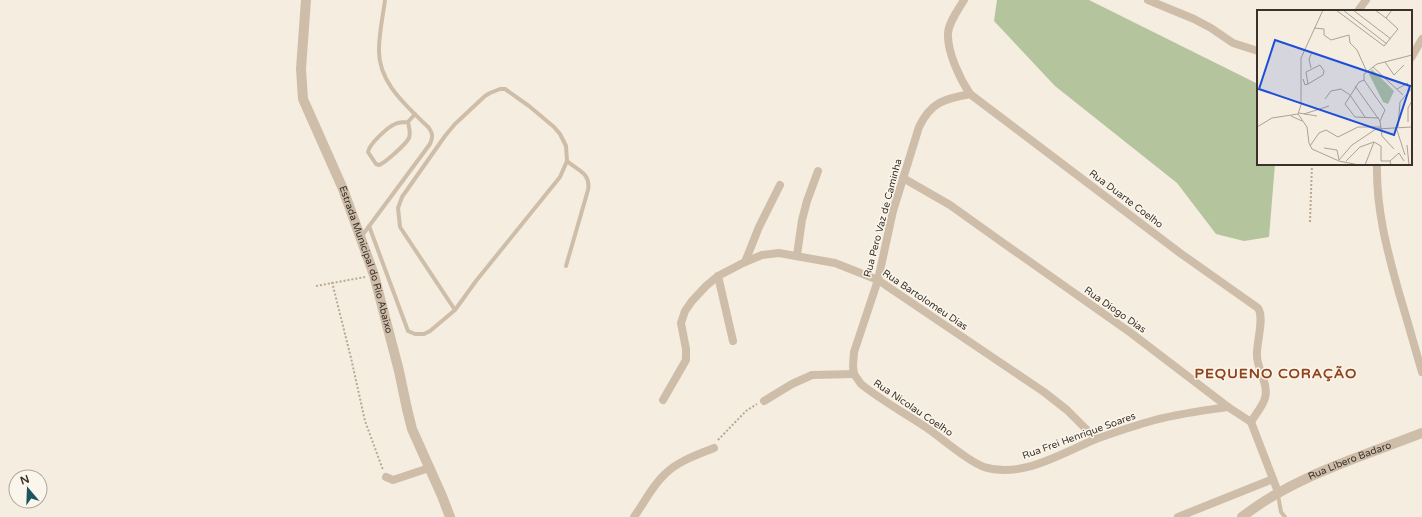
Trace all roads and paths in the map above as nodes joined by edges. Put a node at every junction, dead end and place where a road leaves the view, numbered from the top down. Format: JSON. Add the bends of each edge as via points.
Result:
{"nodes":[{"id":1,"x":306,"y":0,"type":"edge"},
{"id":2,"x":385,"y":0,"type":"edge"},
{"id":3,"x":1148,"y":0,"type":"edge"},
{"id":4,"x":1366,"y":0,"type":"edge"},
{"id":5,"x":960,"y":1,"type":"edge"},
{"id":6,"x":1359,"y":10,"type":"edge"},
{"id":7,"x":1422,"y":39,"type":"edge"},
{"id":8,"x":1257,"y":50,"type":"edge"},
{"id":9,"x":1412,"y":56,"type":"edge"},
{"id":10,"x":970,"y":94,"type":"junction"},
{"id":11,"x":415,"y":114,"type":"junction"},
{"id":12,"x":408,"y":122,"type":"junction"},
{"id":13,"x":567,"y":161,"type":"junction"},
{"id":14,"x":1312,"y":165,"type":"edge"},
{"id":15,"x":1378,"y":165,"type":"edge"},
{"id":16,"x":818,"y":171,"type":"dead end"},
{"id":17,"x":903,"y":178,"type":"junction"},
{"id":18,"x":780,"y":186,"type":"dead end"},
{"id":19,"x":1310,"y":222,"type":"dead end"},
{"id":20,"x":370,"y":226,"type":"junction"},
{"id":21,"x":361,"y":237,"type":"junction"},
{"id":22,"x":797,"y":255,"type":"junction"},
{"id":23,"x":745,"y":262,"type":"junction"},
{"id":24,"x":566,"y":266,"type":"dead end"},
{"id":25,"x":374,"y":275,"type":"junction"},
{"id":26,"x":718,"y":276,"type":"junction"},
{"id":27,"x":878,"y":280,"type":"junction"},
{"id":28,"x":332,"y":282,"type":"junction"},
{"id":29,"x":316,"y":286,"type":"dead end"},
{"id":30,"x":455,"y":310,"type":"junction"},
{"id":31,"x":733,"y":341,"type":"dead end"},
{"id":32,"x":1422,"y":372,"type":"edge"},
{"id":33,"x":854,"y":374,"type":"junction"},
{"id":34,"x":663,"y":400,"type":"dead end"},
{"id":35,"x":764,"y":401,"type":"joint"},
{"id":36,"x":1228,"y":407,"type":"junction"},
{"id":37,"x":1251,"y":422,"type":"junction"},
{"id":38,"x":1420,"y":435,"type":"edge"},
{"id":39,"x":1096,"y":439,"type":"junction"},
{"id":40,"x":714,"y":448,"type":"joint"},
{"id":41,"x":983,"y":467,"type":"joint"},
{"id":42,"x":429,"y":468,"type":"junction"},
{"id":43,"x":386,"y":477,"type":"joint"},
{"id":44,"x":1273,"y":479,"type":"junction"},
{"id":45,"x":1278,"y":492,"type":"junction"},
{"id":46,"x":450,"y":517,"type":"edge"},
{"id":47,"x":634,"y":517,"type":"edge"},
{"id":48,"x":1178,"y":517,"type":"edge"},
{"id":49,"x":1242,"y":517,"type":"edge"},
{"id":50,"x":1285,"y":517,"type":"edge"}],
"edges":[{"from":1,"to":21,"type":"street","name":"Estrada Municipal do Rio Abaixo","via":[[301,69],[303,99],[343,189]]},
{"from":2,"to":11,"type":"lane","via":[[379,49],[382,69],[400,100]]},
{"from":3,"to":8,"type":"street","via":[[1194,19],[1233,43]]},
{"from":4,"to":6,"type":"street"},
{"from":5,"to":10,"type":"street","name":"Rua Duarte Coelho","via":[[948,34],[950,49]]},
{"from":7,"to":9,"type":"street"},
{"from":10,"to":17,"type":"street","name":"Rua Pero Vaz de Caminha","via":[[941,101],[925,115]]},
{"from":10,"to":37,"type":"street","name":"Rua Duarte Coelho","via":[[1180,253],[1258,308],[1261,316],[1257,359],[1266,391],[1265,398]]},
{"from":11,"to":12,"type":"lane"},
{"from":11,"to":20,"type":"lane","via":[[431,132],[432,138]]},
{"from":12,"to":12,"type":"lane","via":[[393,125],[370,145],[368,152],[376,164],[385,162],[408,140]]},
{"from":13,"to":24,"type":"lane","via":[[581,171],[589,181]]},
{"from":13,"to":30,"type":"lane","via":[[560,176]]},
{"from":13,"to":30,"type":"lane","via":[[566,146],[554,127],[505,90],[496,90],[485,96],[445,136],[402,197],[398,208],[400,227]]},
{"from":14,"to":19,"type":"path"},
{"from":15,"to":32,"type":"street","via":[[1378,207],[1386,247]]},
{"from":16,"to":22,"type":"street","via":[[802,220]]},
{"from":17,"to":27,"type":"street","name":"Rua Pero Vaz de Caminha"},
{"from":17,"to":36,"type":"street","name":"Rua Diogo Dias","via":[[950,205],[1131,333]]},
{"from":18,"to":23,"type":"street"},
{"from":20,"to":21,"type":"lane"},
{"from":20,"to":30,"type":"lane","via":[[408,331],[424,334]]},
{"from":21,"to":25,"type":"street","name":"Estrada Municipal do Rio Abaixo"},
{"from":22,"to":23,"type":"street","name":"Rua Bartolomeu Dias","via":[[762,255]]},
{"from":22,"to":27,"type":"street","name":"Rua Bartolomeu Dias","via":[[835,263]]},
{"from":23,"to":26,"type":"street","name":"Rua Bartolomeu Dias"},
{"from":25,"to":28,"type":"path"},
{"from":25,"to":42,"type":"street","name":"Estrada Municipal do Rio Abaixo","via":[[412,429]]},
{"from":26,"to":31,"type":"street"},
{"from":26,"to":34,"type":"street","name":"Rua Bartolomeu Dias","via":[[685,311],[681,323],[686,360]]},
{"from":27,"to":33,"type":"street","name":"Rua Pero Vaz de Caminha","via":[[854,352]]},
{"from":27,"to":39,"type":"street","name":"Rua Bartolomeu Dias","via":[[1044,392],[1067,410]]},
{"from":28,"to":29,"type":"path"},
{"from":28,"to":43,"type":"path","via":[[364,421]]},
{"from":33,"to":35,"type":"street","via":[[812,375]]},
{"from":33,"to":41,"type":"street","name":"Rua Nicolau Coelho","via":[[869,391]]},
{"from":35,"to":40,"type":"path","via":[[741,416]]},
{"from":36,"to":37,"type":"street","name":"Rua Diogo Dias"},
{"from":36,"to":39,"type":"street","name":"Rua Frei Henrique Soares","via":[[1148,422]]},
{"from":37,"to":44,"type":"street"},
{"from":38,"to":45,"type":"street","name":"Rua Líbero Badaro","via":[[1319,473]]},
{"from":39,"to":41,"type":"street","name":"Rua Frei Henrique Soares","via":[[1028,467],[1012,470]]},
{"from":40,"to":47,"type":"street","via":[[692,457],[665,474]]},
{"from":42,"to":43,"type":"street","via":[[394,480]]},
{"from":42,"to":46,"type":"street","name":"Estrada Municipal do Rio Abaixo"},
{"from":44,"to":45,"type":"street"},
{"from":44,"to":48,"type":"street"},
{"from":45,"to":49,"type":"street","name":"Rua Líbero Badaro"},
{"from":45,"to":50,"type":"lane","via":[[1281,512]]}]}
